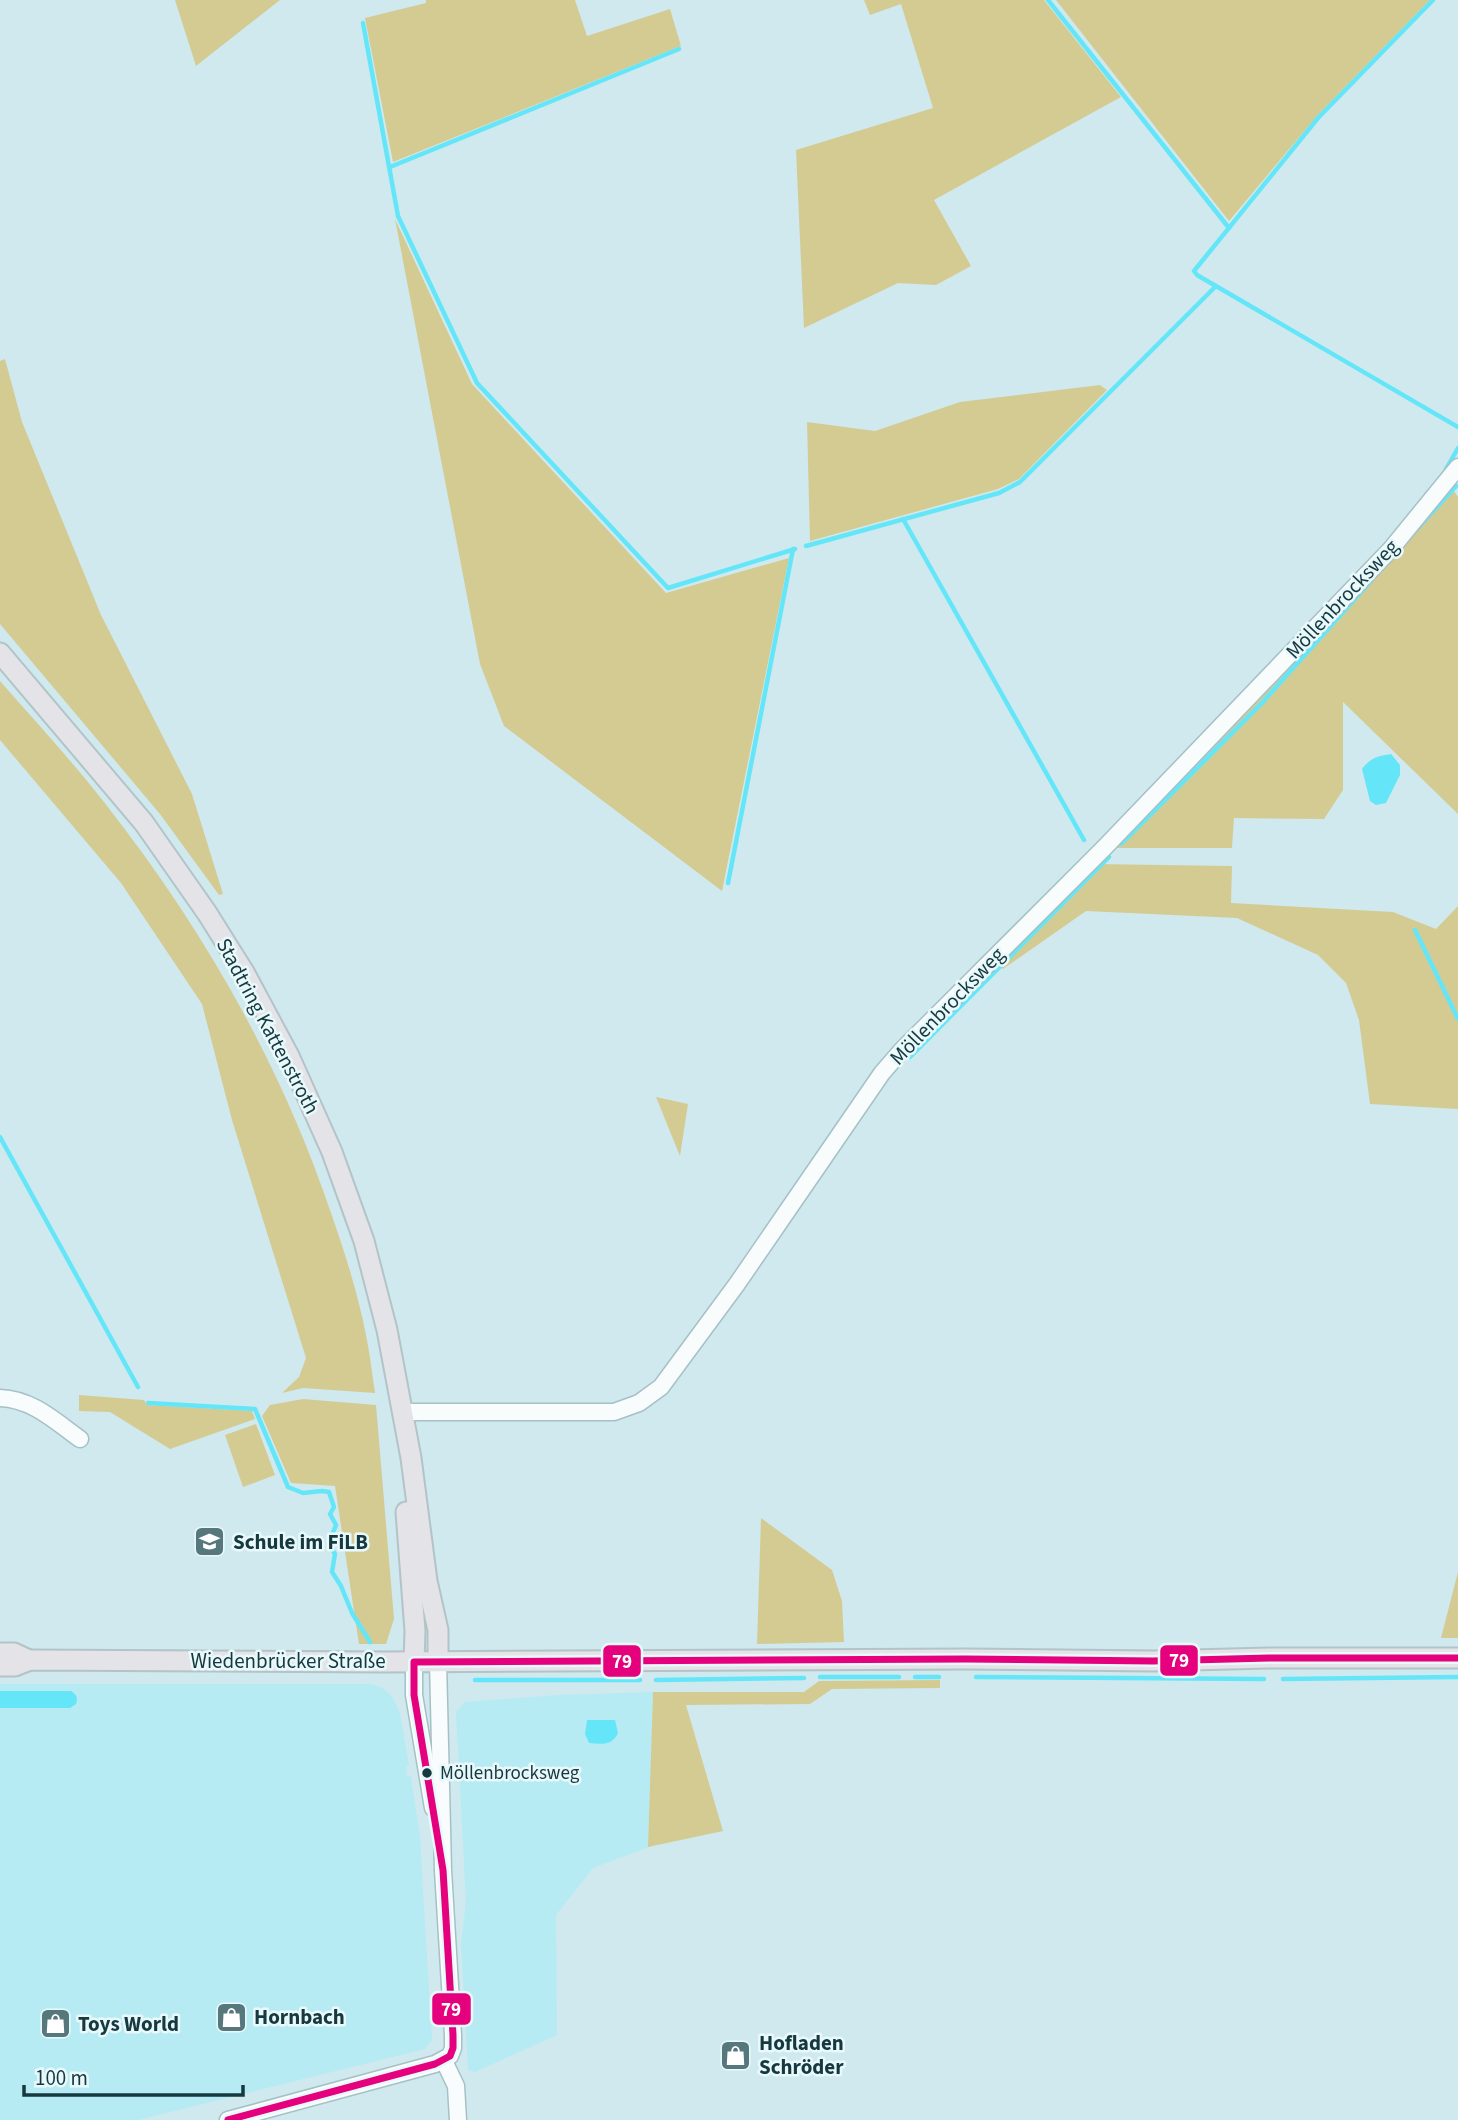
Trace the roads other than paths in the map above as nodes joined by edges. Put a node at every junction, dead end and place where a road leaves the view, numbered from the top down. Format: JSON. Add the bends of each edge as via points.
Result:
{"nodes":[{"id":1,"x":1453,"y":474,"type":"edge"},
{"id":2,"x":0,"y":653,"type":"edge"},
{"id":3,"x":0,"y":1398,"type":"edge"},
{"id":4,"x":403,"y":1416,"type":"junction"},
{"id":5,"x":80,"y":1439,"type":"dead end"},
{"id":6,"x":0,"y":1653,"type":"edge"},
{"id":7,"x":1458,"y":1658,"type":"edge"},
{"id":8,"x":30,"y":1660,"type":"junction"},
{"id":9,"x":438,"y":1661,"type":"junction"},
{"id":10,"x":414,"y":1662,"type":"junction"},
{"id":11,"x":0,"y":1667,"type":"edge"},
{"id":12,"x":443,"y":1870,"type":"junction"},
{"id":13,"x":444,"y":2061,"type":"junction"},
{"id":14,"x":228,"y":2120,"type":"edge"},
{"id":15,"x":458,"y":2120,"type":"edge"}],
"edges":[{"from":1,"to":4,"type":"street","name":"Möllenbrocksweg","via":[[1382,559],[882,1073],[662,1387],[639,1403],[614,1412]]},
{"from":2,"to":4,"type":"main road","name":"Stadtring Kattenstroth","via":[[144,822],[237,960],[283,1044],[332,1152],[364,1241]]},
{"from":3,"to":5,"type":"street","via":[[30,1404]]},
{"from":4,"to":9,"type":"main road","name":"Stadtring Kattenstroth","via":[[438,1630]]},
{"from":4,"to":10,"type":"main road","name":"Stadtring Kattenstroth","via":[[401,1460]]},
{"from":6,"to":8,"type":"main road","name":"Wiedenbrücker Straße"},
{"from":7,"to":9,"type":"main road","name":"Wiedenbrücker Straße"},
{"from":8,"to":10,"type":"main road","name":"Wiedenbrücker Straße"},
{"from":8,"to":11,"type":"main road","name":"Wiedenbrücker Straße"},
{"from":9,"to":10,"type":"main road","name":"Wiedenbrücker Straße"},
{"from":9,"to":12,"type":"street"},
{"from":10,"to":12,"type":"street","via":[[414,1695]]},
{"from":12,"to":13,"type":"street","via":[[453,2035],[453,2048]]},
{"from":13,"to":14,"type":"street"},
{"from":13,"to":15,"type":"street","via":[[456,2086]]}]}
